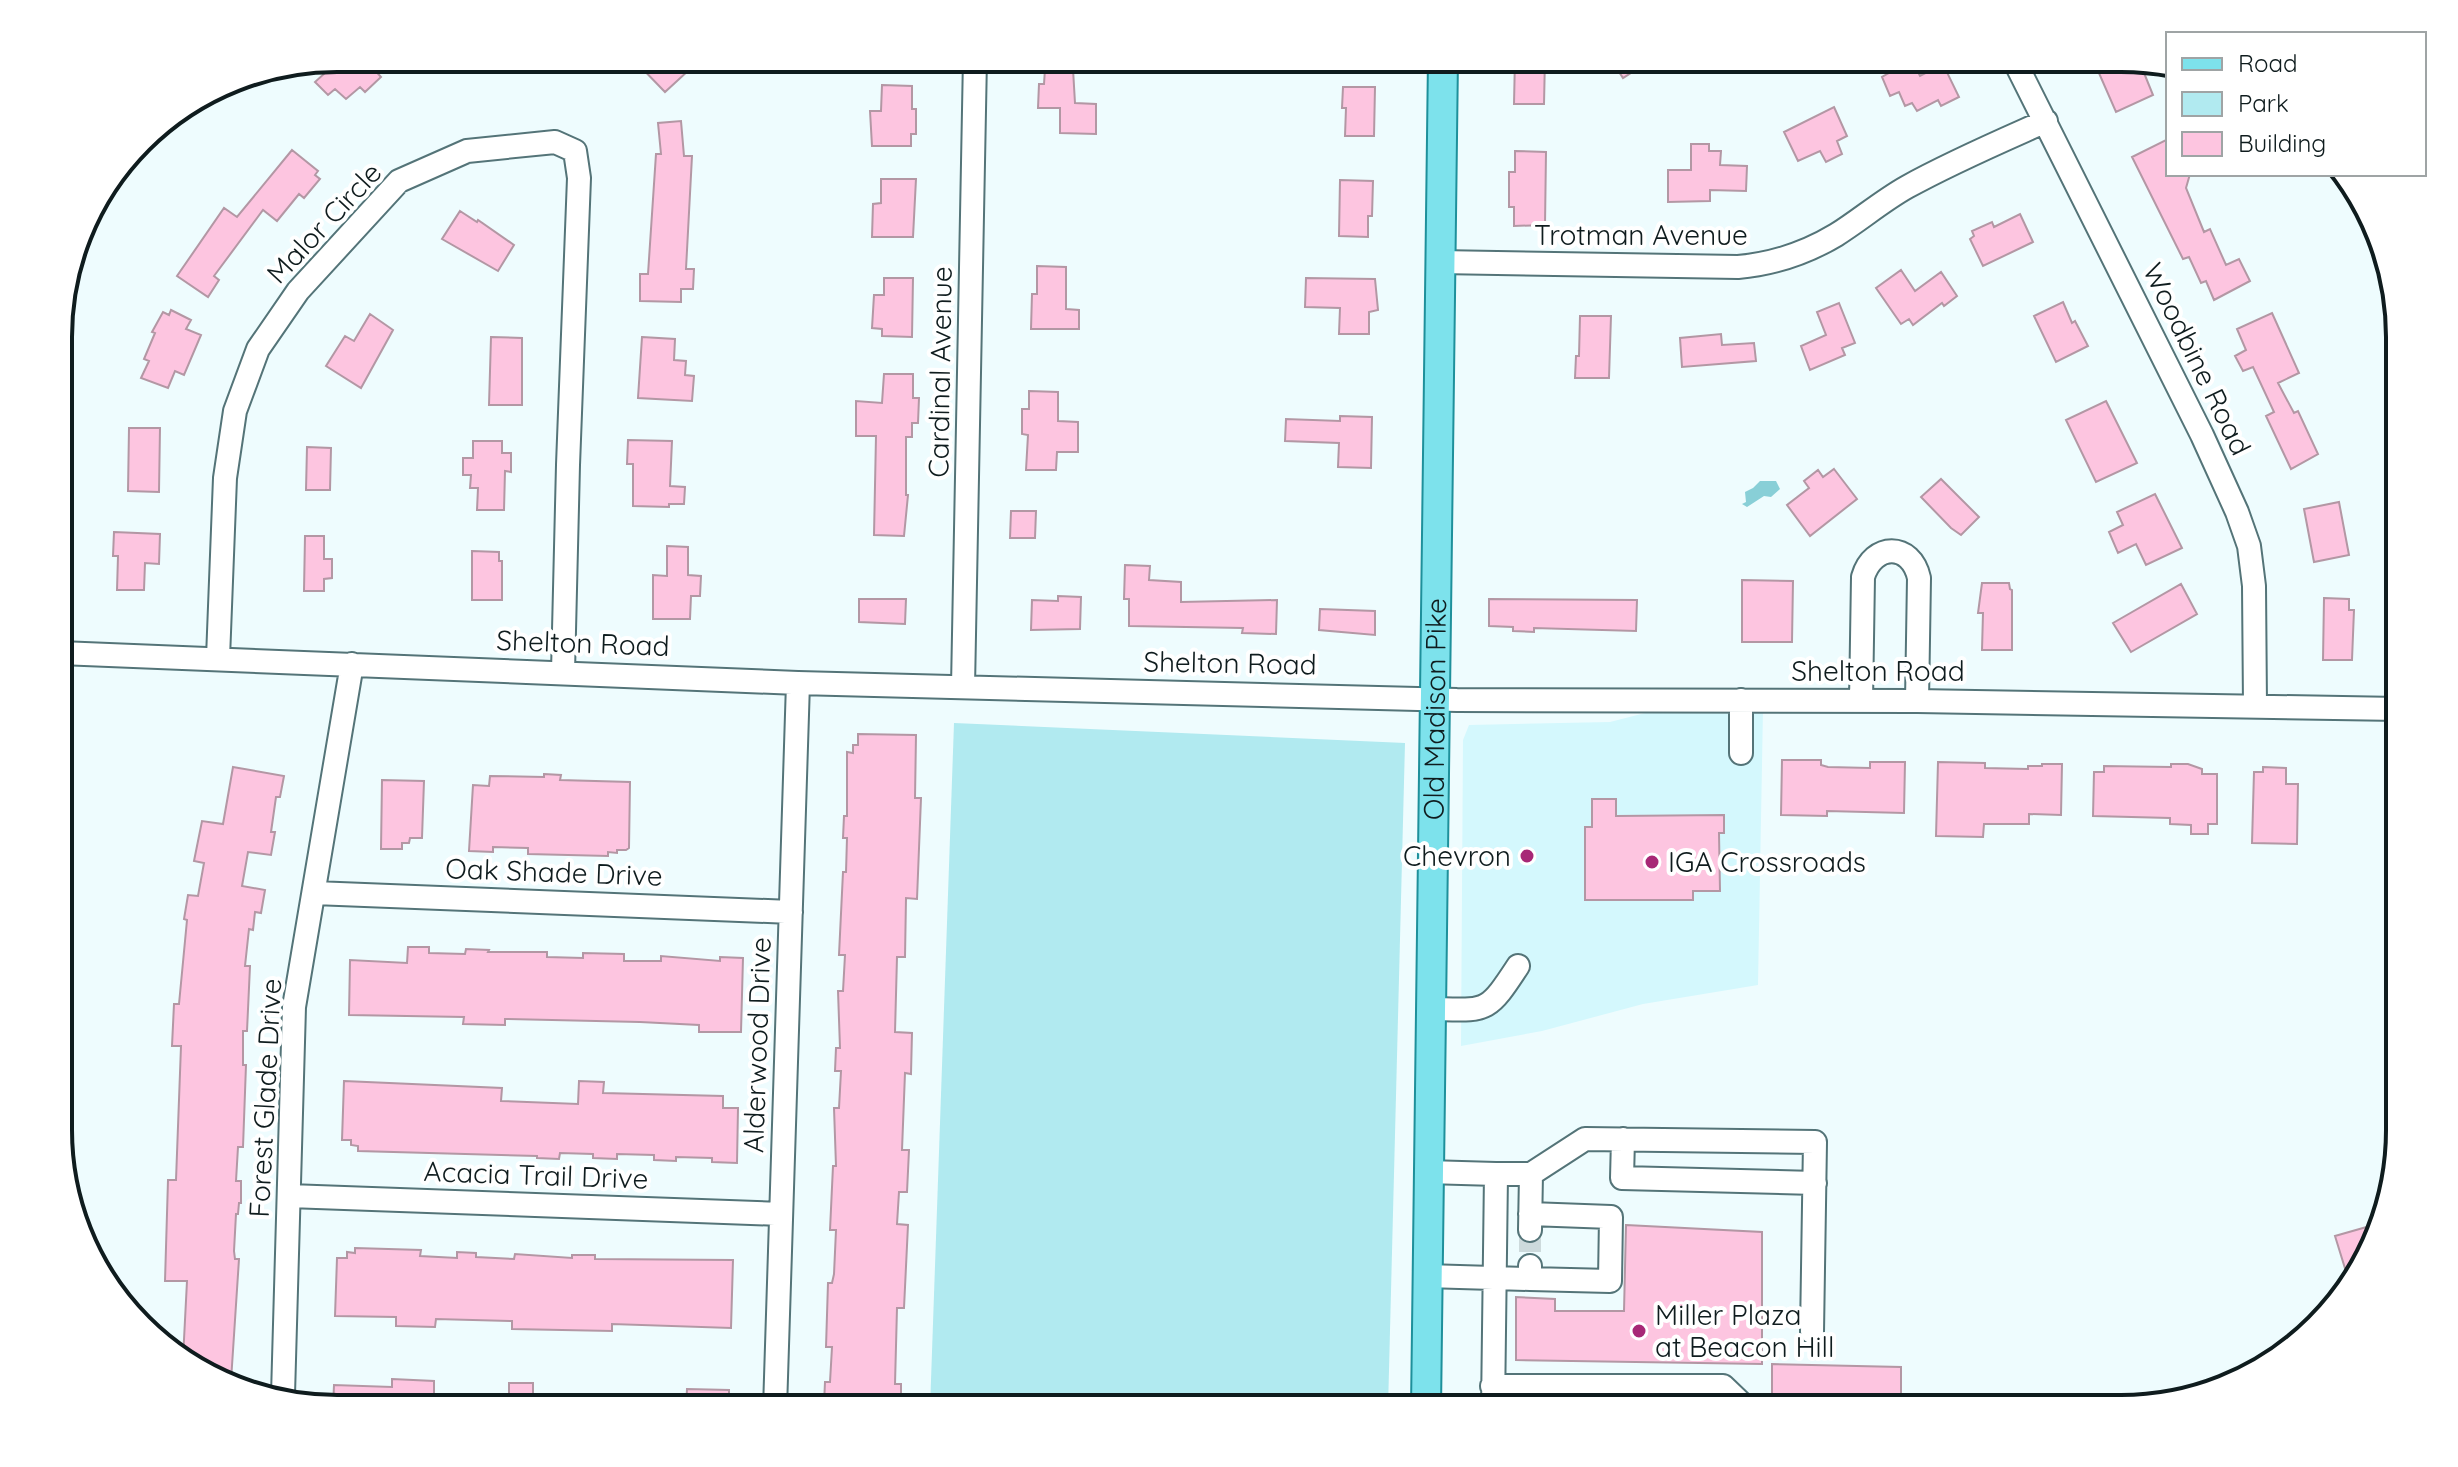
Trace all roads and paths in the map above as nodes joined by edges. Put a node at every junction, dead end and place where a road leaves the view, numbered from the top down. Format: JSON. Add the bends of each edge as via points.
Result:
{"nodes":[{"id":1,"x":1443,"y":72,"type":"edge"},
{"id":2,"x":2020,"y":72,"type":"edge"},
{"id":3,"x":975,"y":73,"type":"edge"},
{"id":4,"x":2046,"y":121,"type":"junction"},
{"id":5,"x":1439,"y":262,"type":"junction"},
{"id":6,"x":72,"y":653,"type":"edge"},
{"id":7,"x":218,"y":658,"type":"junction"},
{"id":8,"x":352,"y":664,"type":"junction"},
{"id":9,"x":563,"y":672,"type":"junction"},
{"id":10,"x":798,"y":683,"type":"junction"},
{"id":11,"x":963,"y":687,"type":"junction"},
{"id":12,"x":1435,"y":700,"type":"junction"},
{"id":13,"x":1741,"y":700,"type":"junction"},
{"id":14,"x":1861,"y":701,"type":"junction"},
{"id":15,"x":1917,"y":701,"type":"junction"},
{"id":16,"x":2255,"y":706,"type":"junction"},
{"id":17,"x":2385,"y":709,"type":"edge"},
{"id":18,"x":1741,"y":753,"type":"dead end"},
{"id":19,"x":314,"y":893,"type":"junction"},
{"id":20,"x":791,"y":912,"type":"junction"},
{"id":21,"x":1518,"y":966,"type":"dead end"},
{"id":22,"x":1430,"y":1009,"type":"junction"},
{"id":23,"x":1623,"y":1139,"type":"junction"},
{"id":24,"x":1427,"y":1172,"type":"junction"},
{"id":25,"x":1496,"y":1174,"type":"junction"},
{"id":26,"x":1531,"y":1174,"type":"junction"},
{"id":27,"x":1815,"y":1183,"type":"junction"},
{"id":28,"x":289,"y":1196,"type":"junction"},
{"id":29,"x":781,"y":1214,"type":"junction"},
{"id":30,"x":1426,"y":1276,"type":"junction"},
{"id":31,"x":1493,"y":1278,"type":"junction"},
{"id":32,"x":1812,"y":1332,"type":"dead end"},
{"id":33,"x":283,"y":1389,"type":"edge"},
{"id":34,"x":1426,"y":1394,"type":"edge"},
{"id":35,"x":1492,"y":1394,"type":"edge"},
{"id":36,"x":1563,"y":1394,"type":"edge"},
{"id":37,"x":1732,"y":1394,"type":"edge"},
{"id":38,"x":775,"y":1395,"type":"edge"}],
"edges":[{"from":1,"to":5,"type":"main road","name":"Old Madison Pike"},
{"from":2,"to":4,"type":"street","name":"Woodbine Road"},
{"from":3,"to":11,"type":"street","name":"Cardinal Avenue"},
{"from":4,"to":5,"type":"street","name":"Trotman Avenue","via":[[1938,170],[1834,235],[1763,265]]},
{"from":4,"to":16,"type":"street","name":"Woodbine Road","via":[[2237,512],[2249,546],[2254,586]]},
{"from":5,"to":12,"type":"main road","name":"Old Madison Pike"},
{"from":6,"to":7,"type":"street","name":"Shelton Road"},
{"from":7,"to":8,"type":"street","name":"Shelton Road"},
{"from":7,"to":9,"type":"street","name":"Malor Circle","via":[[225,478],[235,411],[258,349],[298,291],[399,181],[467,151],[555,142],[575,151],[579,178]]},
{"from":8,"to":9,"type":"street","name":"Shelton Road"},
{"from":8,"to":19,"type":"street","name":"Forest Glade Drive"},
{"from":9,"to":10,"type":"street","name":"Shelton Road"},
{"from":10,"to":11,"type":"street","name":"Shelton Road"},
{"from":10,"to":20,"type":"street","name":"Alderwood Drive"},
{"from":11,"to":12,"type":"street","name":"Shelton Road"},
{"from":12,"to":13,"type":"street","name":"Shelton Road"},
{"from":12,"to":22,"type":"main road","name":"Old Madison Pike"},
{"from":13,"to":14,"type":"street","name":"Shelton Road"},
{"from":13,"to":18,"type":"street"},
{"from":14,"to":15,"type":"street","name":"Shelton Road"},
{"from":14,"to":15,"type":"street","via":[[1863,577],[1867,563],[1890,551],[1916,562],[1919,578]]},
{"from":15,"to":16,"type":"street","name":"Shelton Road"},
{"from":16,"to":17,"type":"street","name":"Shelton Road"},
{"from":19,"to":20,"type":"street","name":"Oak Shade Drive"},
{"from":19,"to":28,"type":"street","name":"Forest Glade Drive","via":[[294,1007]]},
{"from":20,"to":29,"type":"street","name":"Alderwood Drive"},
{"from":21,"to":22,"type":"street","via":[[1486,1007]]},
{"from":22,"to":24,"type":"main road","name":"Old Madison Pike"},
{"from":23,"to":26,"type":"street","via":[[1585,1139]]},
{"from":23,"to":27,"type":"street","via":[[1622,1178]]},
{"from":23,"to":27,"type":"street","via":[[1815,1142]]},
{"from":24,"to":25,"type":"street"},
{"from":24,"to":30,"type":"main road","name":"Old Madison Pike"},
{"from":25,"to":26,"type":"street"},
{"from":25,"to":31,"type":"street"},
{"from":26,"to":31,"type":"street","via":[[1530,1222],[1611,1217],[1610,1281],[1530,1273]]},
{"from":27,"to":32,"type":"street"},
{"from":28,"to":29,"type":"street","name":"Acacia Trail Drive"},
{"from":28,"to":33,"type":"street","name":"Forest Glade Drive"},
{"from":29,"to":38,"type":"street","name":"Alderwood Drive"},
{"from":30,"to":31,"type":"street"},
{"from":30,"to":34,"type":"main road","name":"Old Madison Pike"},
{"from":31,"to":35,"type":"street"},
{"from":36,"to":37,"type":"street","via":[[1723,1386]]}]}
